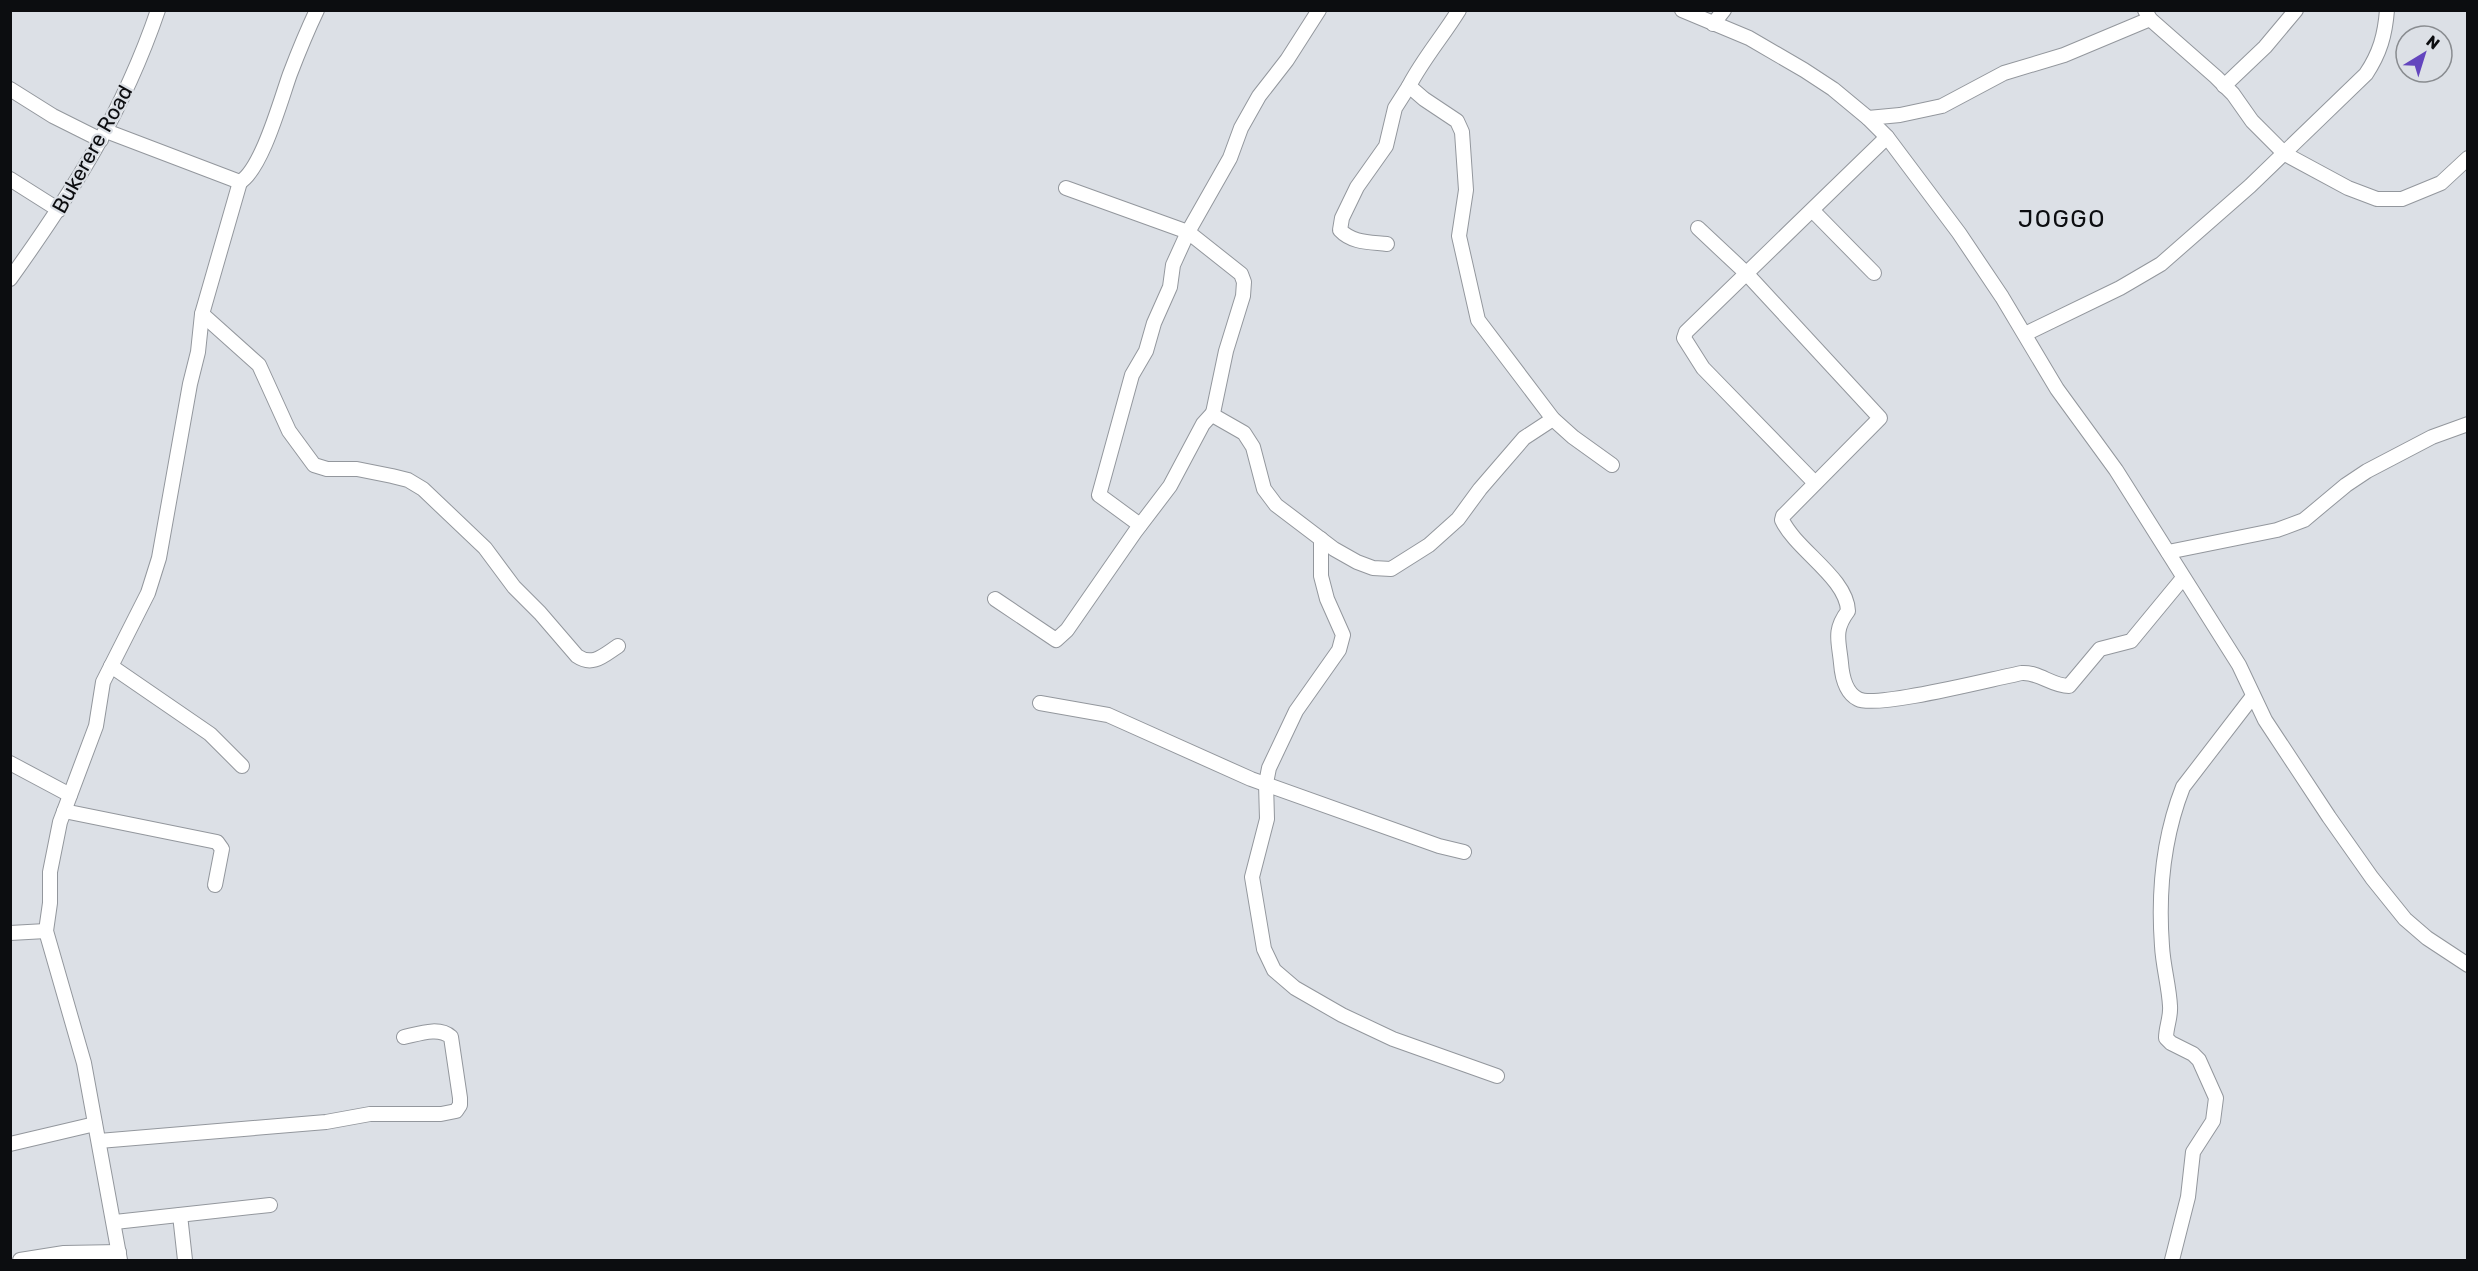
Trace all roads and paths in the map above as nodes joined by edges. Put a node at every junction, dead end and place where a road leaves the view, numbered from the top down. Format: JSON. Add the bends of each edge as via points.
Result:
{"nodes":[{"id":1,"x":158,"y":10,"type":"edge"},
{"id":2,"x":317,"y":10,"type":"edge"},
{"id":3,"x":1319,"y":10,"type":"edge"},
{"id":4,"x":1458,"y":10,"type":"edge"},
{"id":5,"x":1682,"y":10,"type":"edge"},
{"id":6,"x":1724,"y":10,"type":"edge"},
{"id":7,"x":2296,"y":10,"type":"edge"},
{"id":8,"x":2387,"y":10,"type":"edge"},
{"id":9,"x":2147,"y":15,"type":"edge"},
{"id":10,"x":1713,"y":24,"type":"junction"},
{"id":11,"x":1409,"y":86,"type":"junction"},
{"id":12,"x":2224,"y":86,"type":"junction"},
{"id":13,"x":10,"y":89,"type":"edge"},
{"id":14,"x":1868,"y":118,"type":"junction"},
{"id":15,"x":103,"y":136,"type":"junction"},
{"id":16,"x":1887,"y":137,"type":"junction"},
{"id":17,"x":2285,"y":154,"type":"junction"},
{"id":18,"x":2468,"y":158,"type":"edge"},
{"id":19,"x":10,"y":179,"type":"edge"},
{"id":20,"x":240,"y":182,"type":"junction"},
{"id":21,"x":1066,"y":188,"type":"dead end"},
{"id":22,"x":59,"y":210,"type":"junction"},
{"id":23,"x":1813,"y":211,"type":"junction"},
{"id":24,"x":1698,"y":228,"type":"dead end"},
{"id":25,"x":1188,"y":232,"type":"junction"},
{"id":26,"x":1387,"y":244,"type":"dead end"},
{"id":27,"x":1746,"y":273,"type":"junction"},
{"id":28,"x":1874,"y":273,"type":"dead end"},
{"id":29,"x":10,"y":279,"type":"edge"},
{"id":30,"x":202,"y":314,"type":"junction"},
{"id":31,"x":2025,"y":334,"type":"junction"},
{"id":32,"x":1213,"y":412,"type":"junction"},
{"id":33,"x":1553,"y":418,"type":"junction"},
{"id":34,"x":2468,"y":424,"type":"edge"},
{"id":35,"x":1612,"y":465,"type":"dead end"},
{"id":36,"x":1815,"y":483,"type":"junction"},
{"id":37,"x":1140,"y":525,"type":"junction"},
{"id":38,"x":1321,"y":539,"type":"junction"},
{"id":39,"x":2168,"y":552,"type":"junction"},
{"id":40,"x":2183,"y":578,"type":"junction"},
{"id":41,"x":994,"y":600,"type":"dead end"},
{"id":42,"x":618,"y":646,"type":"dead end"},
{"id":43,"x":111,"y":666,"type":"junction"},
{"id":44,"x":2253,"y":696,"type":"junction"},
{"id":45,"x":1040,"y":703,"type":"dead end"},
{"id":46,"x":10,"y":763,"type":"edge"},
{"id":47,"x":242,"y":766,"type":"dead end"},
{"id":48,"x":1266,"y":783,"type":"junction"},
{"id":49,"x":70,"y":795,"type":"junction"},
{"id":50,"x":64,"y":811,"type":"junction"},
{"id":51,"x":1464,"y":852,"type":"dead end"},
{"id":52,"x":215,"y":885,"type":"dead end"},
{"id":53,"x":46,"y":931,"type":"junction"},
{"id":54,"x":10,"y":933,"type":"edge"},
{"id":55,"x":2468,"y":965,"type":"edge"},
{"id":56,"x":404,"y":1037,"type":"dead end"},
{"id":57,"x":1497,"y":1076,"type":"dead end"},
{"id":58,"x":95,"y":1124,"type":"junction"},
{"id":59,"x":99,"y":1141,"type":"junction"},
{"id":60,"x":10,"y":1144,"type":"edge"},
{"id":61,"x":270,"y":1205,"type":"dead end"},
{"id":62,"x":180,"y":1215,"type":"junction"},
{"id":63,"x":115,"y":1222,"type":"junction"},
{"id":64,"x":119,"y":1256,"type":"edge"},
{"id":65,"x":20,"y":1260,"type":"edge"},
{"id":66,"x":185,"y":1260,"type":"edge"},
{"id":67,"x":2172,"y":1260,"type":"edge"}],
"edges":[{"from":1,"to":15,"type":"street","name":"Bukerere Road","via":[[126,93]]},
{"from":2,"to":20,"type":"street","via":[[278,114],[253,166]]},
{"from":3,"to":25,"type":"street","via":[[1259,96]]},
{"from":4,"to":11,"type":"street"},
{"from":5,"to":10,"type":"street"},
{"from":6,"to":10,"type":"street"},
{"from":7,"to":12,"type":"street"},
{"from":8,"to":17,"type":"street","via":[[2385,38],[2371,66]]},
{"from":9,"to":12,"type":"street"},
{"from":9,"to":14,"type":"street","via":[[2064,55],[2004,72],[1942,106]]},
{"from":10,"to":14,"type":"street","via":[[1749,38],[1804,70]]},
{"from":11,"to":26,"type":"street","via":[[1395,108],[1386,146],[1357,187],[1340,230],[1359,242]]},
{"from":11,"to":33,"type":"street","via":[[1457,121],[1462,132],[1466,190],[1459,236],[1478,320]]},
{"from":12,"to":17,"type":"street"},
{"from":13,"to":15,"type":"street","via":[[53,116]]},
{"from":14,"to":16,"type":"street"},
{"from":15,"to":20,"type":"street"},
{"from":15,"to":22,"type":"street","name":"Bukerere Road"},
{"from":16,"to":23,"type":"street"},
{"from":16,"to":31,"type":"street","via":[[1959,233]]},
{"from":17,"to":18,"type":"street","via":[[2377,199],[2402,199],[2441,183]]},
{"from":17,"to":31,"type":"street","via":[[2161,264]]},
{"from":19,"to":22,"type":"street"},
{"from":20,"to":30,"type":"street"},
{"from":21,"to":25,"type":"street"},
{"from":22,"to":29,"type":"street","name":"Bukerere Road"},
{"from":23,"to":27,"type":"street"},
{"from":23,"to":28,"type":"street"},
{"from":24,"to":27,"type":"street"},
{"from":25,"to":32,"type":"street","via":[[1241,274],[1244,282]]},
{"from":25,"to":37,"type":"street","via":[[1146,351],[1132,375],[1099,495]]},
{"from":27,"to":36,"type":"street","via":[[1684,338],[1703,368]]},
{"from":27,"to":36,"type":"street","via":[[1880,418]]},
{"from":30,"to":42,"type":"street","via":[[259,365],[289,431],[315,465],[408,480],[423,489],[485,548],[576,656],[594,662]]},
{"from":30,"to":43,"type":"street","via":[[159,558],[148,593]]},
{"from":31,"to":39,"type":"street","via":[[2057,389],[2116,470]]},
{"from":32,"to":37,"type":"street","via":[[1170,486]]},
{"from":32,"to":38,"type":"street","via":[[1244,433],[1254,447],[1264,489],[1276,505]]},
{"from":33,"to":35,"type":"street"},
{"from":33,"to":38,"type":"street","via":[[1513,449],[1458,519],[1391,569],[1357,562]]},
{"from":34,"to":39,"type":"street","via":[[2432,437],[2367,471],[2304,520],[2277,530]]},
{"from":36,"to":40,"type":"street","via":[[1782,520],[1846,601],[1848,611],[1838,631],[1842,676],[1859,700],[1896,699],[2029,672],[2059,686],[2069,686],[2100,649],[2131,641]]},
{"from":37,"to":41,"type":"street","via":[[1056,640]]},
{"from":38,"to":48,"type":"street","via":[[1321,576],[1343,635],[1339,650],[1296,711]]},
{"from":39,"to":40,"type":"street"},
{"from":40,"to":44,"type":"street","via":[[2239,665]]},
{"from":43,"to":47,"type":"street","via":[[210,734]]},
{"from":43,"to":49,"type":"street","via":[[103,682],[96,726]]},
{"from":44,"to":55,"type":"street","via":[[2265,720],[2372,878],[2405,919]]},
{"from":44,"to":67,"type":"street","via":[[2183,787],[2162,866],[2162,947],[2170,1010],[2166,1038],[2199,1060],[2216,1098],[2213,1121],[2193,1152],[2188,1197]]},
{"from":45,"to":48,"type":"street","via":[[1108,715]]},
{"from":46,"to":49,"type":"street"},
{"from":48,"to":51,"type":"street"},
{"from":48,"to":57,"type":"street","via":[[1268,819],[1251,877],[1264,949],[1274,970],[1295,988],[1393,1039]]},
{"from":49,"to":50,"type":"street"},
{"from":50,"to":52,"type":"street","via":[[217,842],[222,849]]},
{"from":50,"to":53,"type":"street","via":[[50,872]]},
{"from":53,"to":54,"type":"street"},
{"from":53,"to":58,"type":"street","via":[[84,1063]]},
{"from":56,"to":59,"type":"street","via":[[436,1031],[451,1037],[460,1098],[456,1111],[370,1114],[326,1122]]},
{"from":58,"to":59,"type":"street"},
{"from":58,"to":60,"type":"street"},
{"from":59,"to":63,"type":"street"},
{"from":61,"to":62,"type":"street"},
{"from":62,"to":63,"type":"street"},
{"from":62,"to":66,"type":"street"},
{"from":63,"to":64,"type":"street"},
{"from":64,"to":65,"type":"street","via":[[64,1253]]}]}
